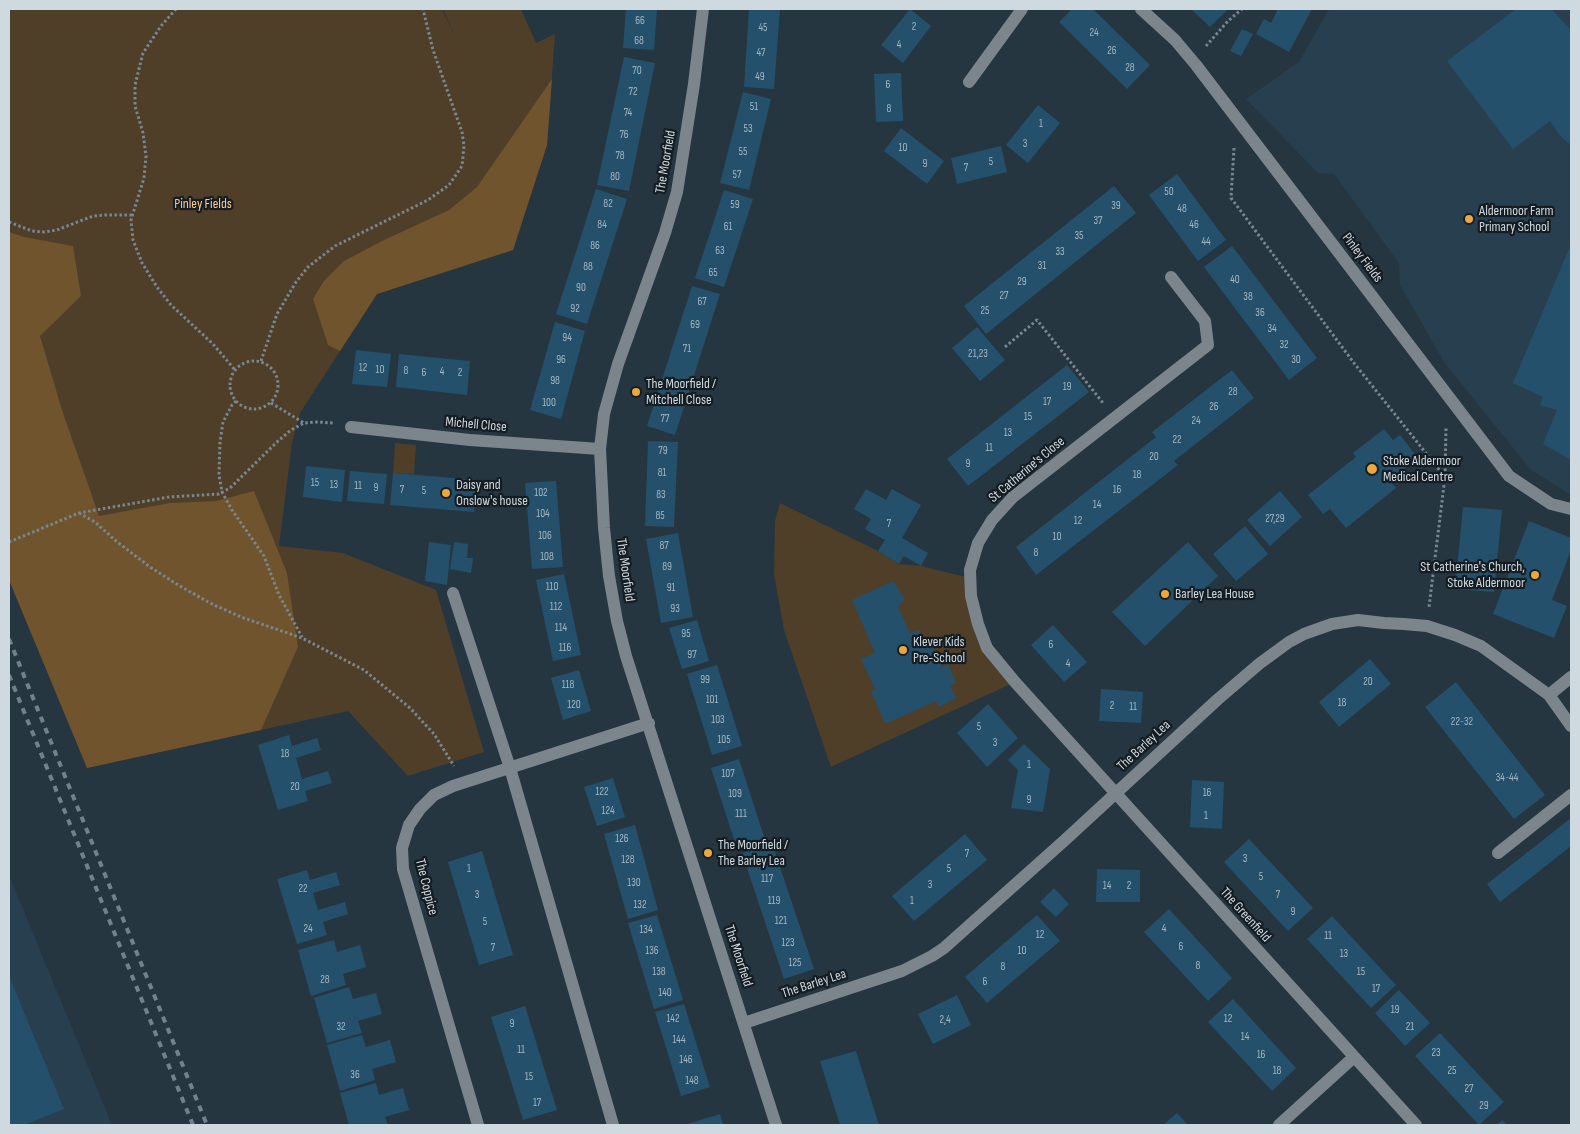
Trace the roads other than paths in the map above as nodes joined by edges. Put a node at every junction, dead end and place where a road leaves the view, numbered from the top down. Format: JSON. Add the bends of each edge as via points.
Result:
{"nodes":[{"id":1,"x":703,"y":9,"type":"edge"},
{"id":2,"x":1022,"y":9,"type":"edge"},
{"id":3,"x":1141,"y":9,"type":"edge"},
{"id":4,"x":970,"y":82,"type":"dead end"},
{"id":5,"x":1171,"y":278,"type":"dead end"},
{"id":6,"x":350,"y":427,"type":"road end"},
{"id":7,"x":600,"y":449,"type":"junction"},
{"id":8,"x":1571,"y":509,"type":"edge"},
{"id":9,"x":453,"y":593,"type":"dead end"},
{"id":10,"x":1571,"y":677,"type":"edge"},
{"id":11,"x":1549,"y":695,"type":"junction"},
{"id":12,"x":649,"y":723,"type":"junction"},
{"id":13,"x":1571,"y":726,"type":"edge"},
{"id":14,"x":510,"y":768,"type":"junction"},
{"id":15,"x":1115,"y":794,"type":"junction"},
{"id":16,"x":1571,"y":795,"type":"edge"},
{"id":17,"x":1498,"y":852,"type":"dead end"},
{"id":18,"x":744,"y":1023,"type":"junction"},
{"id":19,"x":1354,"y":1057,"type":"junction"},
{"id":20,"x":478,"y":1125,"type":"edge"},
{"id":21,"x":613,"y":1125,"type":"edge"},
{"id":22,"x":776,"y":1125,"type":"edge"},
{"id":23,"x":1279,"y":1125,"type":"edge"},
{"id":24,"x":1416,"y":1125,"type":"edge"}],
"edges":[{"from":1,"to":7,"type":"street","name":"The Moorfield","via":[[676,192],[665,234],[618,364],[604,414]]},
{"from":2,"to":4,"type":"street"},
{"from":3,"to":8,"type":"street","name":"Pinley Fields","via":[[1193,61],[1509,476],[1551,504]]},
{"from":5,"to":15,"type":"street","name":"St Catherine's Close","via":[[1205,321],[1208,345],[1013,497],[978,542],[970,570],[971,596],[988,648]]},
{"from":6,"to":7,"type":"street","name":"Michell Close"},
{"from":7,"to":12,"type":"street","name":"The Moorfield","via":[[606,547],[617,621]]},
{"from":9,"to":14,"type":"street"},
{"from":10,"to":11,"type":"street"},
{"from":11,"to":13,"type":"street","name":"The Barley Lea"},
{"from":11,"to":15,"type":"street","name":"The Barley Lea","via":[[1481,646],[1455,635],[1427,626],[1358,620],[1332,624],[1296,638],[1259,664]]},
{"from":12,"to":14,"type":"street","name":"The Coppice"},
{"from":12,"to":18,"type":"street","name":"The Moorfield"},
{"from":14,"to":20,"type":"street","name":"The Coppice","via":[[434,795],[410,825],[402,848],[403,869]]},
{"from":14,"to":21,"type":"street"},
{"from":15,"to":18,"type":"street","name":"The Barley Lea","via":[[932,956],[902,971]]},
{"from":15,"to":19,"type":"street","name":"The Greenfield"},
{"from":16,"to":17,"type":"street"},
{"from":18,"to":22,"type":"street","name":"The Moorfield"},
{"from":19,"to":23,"type":"street"},
{"from":19,"to":24,"type":"street","name":"The Greenfield"}]}
